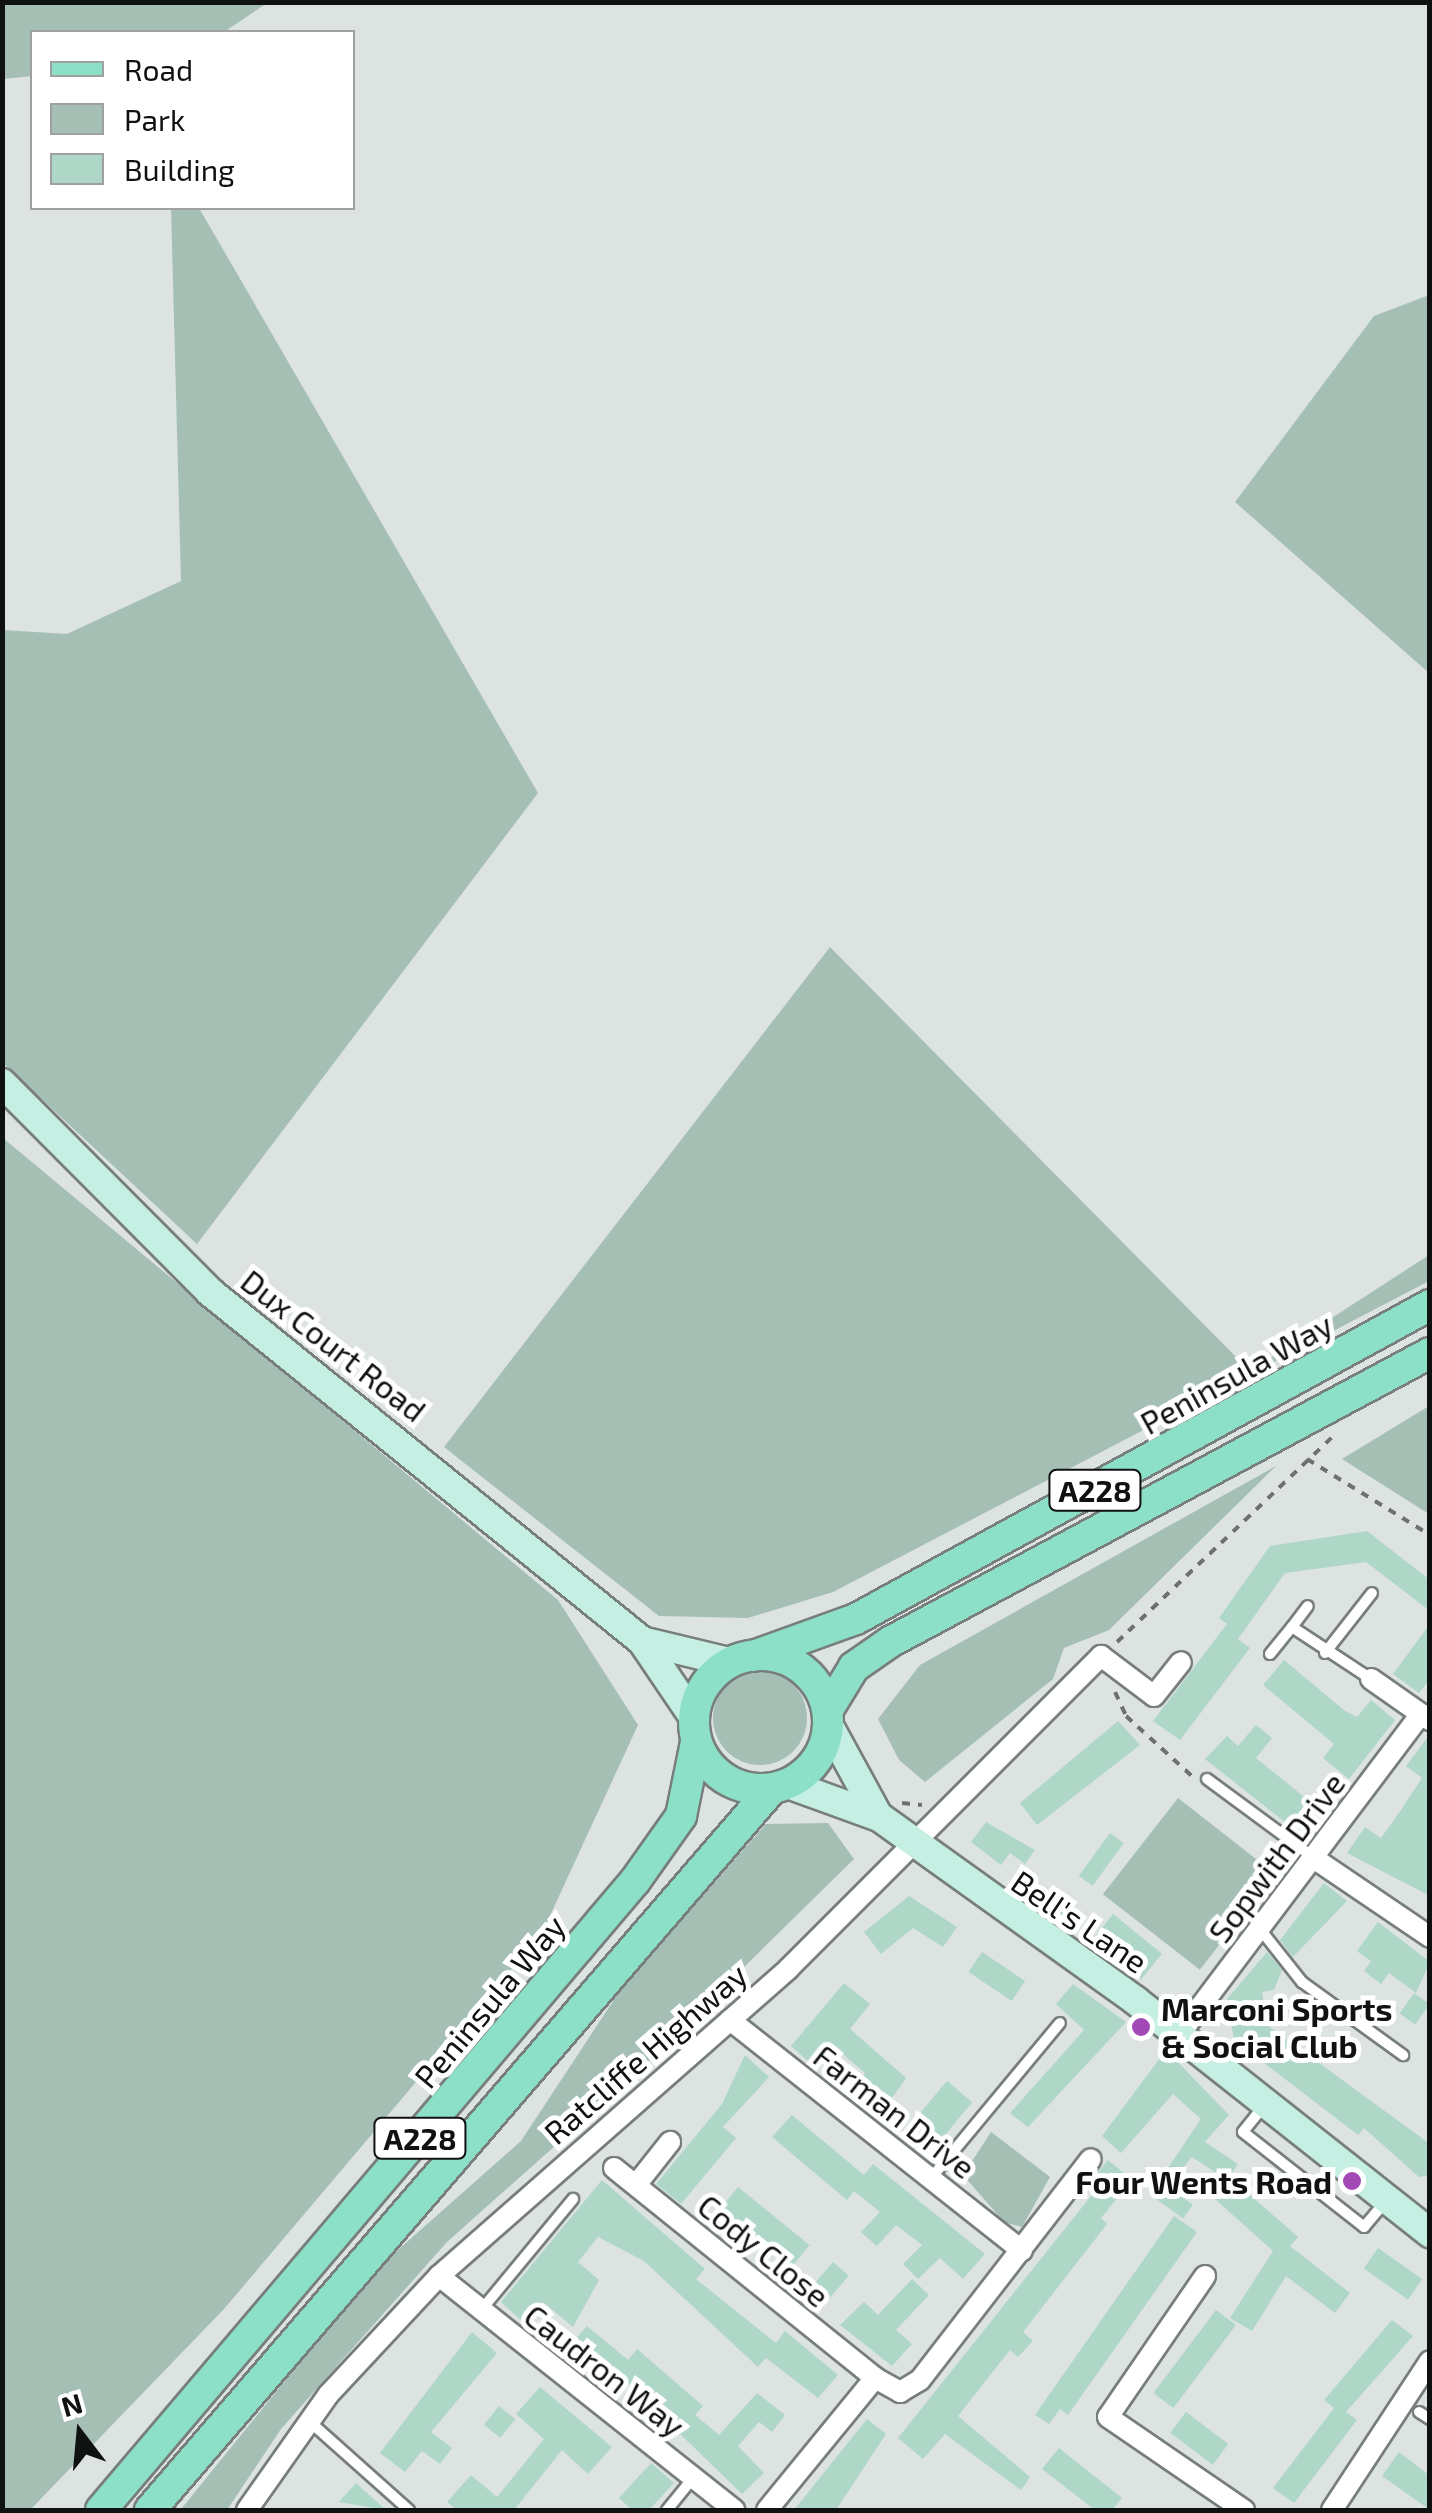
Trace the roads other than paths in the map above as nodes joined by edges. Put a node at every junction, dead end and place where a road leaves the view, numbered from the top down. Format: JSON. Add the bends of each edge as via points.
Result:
{"nodes":[{"id":1,"x":2,"y":1083,"type":"edge"},
{"id":2,"x":1430,"y":1305,"type":"edge"},
{"id":3,"x":1430,"y":1353,"type":"edge"},
{"id":4,"x":1372,"y":1593,"type":"dead end"},
{"id":5,"x":1308,"y":1606,"type":"dead end"},
{"id":6,"x":1292,"y":1627,"type":"junction"},
{"id":7,"x":642,"y":1641,"type":"junction"},
{"id":8,"x":1325,"y":1653,"type":"junction"},
{"id":9,"x":1270,"y":1654,"type":"dead end"},
{"id":10,"x":741,"y":1659,"type":"junction"},
{"id":11,"x":1182,"y":1662,"type":"dead end"},
{"id":12,"x":1372,"y":1679,"type":"joint"},
{"id":13,"x":829,"y":1716,"type":"junction"},
{"id":14,"x":1425,"y":1717,"type":"edge"},
{"id":15,"x":694,"y":1729,"type":"junction"},
{"id":16,"x":1207,"y":1779,"type":"road end"},
{"id":17,"x":779,"y":1788,"type":"junction"},
{"id":18,"x":885,"y":1808,"type":"junction"},
{"id":19,"x":912,"y":1844,"type":"junction"},
{"id":20,"x":1315,"y":1858,"type":"junction"},
{"id":21,"x":1260,"y":1928,"type":"junction"},
{"id":22,"x":1430,"y":1937,"type":"edge"},
{"id":23,"x":730,"y":2020,"type":"junction"},
{"id":24,"x":1060,"y":2022,"type":"dead end"},
{"id":25,"x":1179,"y":2034,"type":"junction"},
{"id":26,"x":1404,"y":2055,"type":"dead end"},
{"id":27,"x":1267,"y":2102,"type":"junction"},
{"id":28,"x":670,"y":2142,"type":"dead end"},
{"id":29,"x":1092,"y":2158,"type":"dead end"},
{"id":30,"x":614,"y":2168,"type":"dead end"},
{"id":31,"x":932,"y":2177,"type":"junction"},
{"id":32,"x":636,"y":2184,"type":"junction"},
{"id":33,"x":1390,"y":2198,"type":"junction"},
{"id":34,"x":574,"y":2199,"type":"dead end"},
{"id":35,"x":1430,"y":2233,"type":"edge"},
{"id":36,"x":1022,"y":2251,"type":"junction"},
{"id":37,"x":439,"y":2276,"type":"junction"},
{"id":38,"x":1206,"y":2276,"type":"dead end"},
{"id":39,"x":481,"y":2310,"type":"junction"},
{"id":40,"x":1428,"y":2365,"type":"edge"},
{"id":41,"x":875,"y":2378,"type":"junction"},
{"id":42,"x":308,"y":2421,"type":"junction"},
{"id":43,"x":693,"y":2478,"type":"junction"},
{"id":44,"x":100,"y":2510,"type":"edge"},
{"id":45,"x":150,"y":2510,"type":"edge"},
{"id":46,"x":247,"y":2510,"type":"edge"},
{"id":47,"x":409,"y":2510,"type":"edge"},
{"id":48,"x":667,"y":2510,"type":"edge"},
{"id":49,"x":734,"y":2510,"type":"edge"},
{"id":50,"x":767,"y":2510,"type":"edge"},
{"id":51,"x":1244,"y":2510,"type":"edge"},
{"id":52,"x":1332,"y":2510,"type":"edge"}],
"edges":[{"from":1,"to":7,"type":"street","name":"Dux Court Road","via":[[201,1284]]},
{"from":2,"to":10,"type":"main road","name":"Peninsula Way","number":"A228","via":[[856,1620]]},
{"from":3,"to":13,"type":"main road","number":"A228","via":[[890,1642],[854,1667]]},
{"from":4,"to":8,"type":"lane"},
{"from":5,"to":6,"type":"lane"},
{"from":6,"to":8,"type":"lane"},
{"from":6,"to":9,"type":"lane"},
{"from":7,"to":10,"type":"street","name":"Dux Court Road"},
{"from":7,"to":15,"type":"street","name":"Dux Court Road"},
{"from":8,"to":12,"type":"lane"},
{"from":10,"to":13,"type":"main road","via":[[805,1671]]},
{"from":10,"to":15,"type":"main road","via":[[701,1690]]},
{"from":11,"to":19,"type":"street","name":"Ratcliffe Highway","via":[[1154,1696],[1101,1656]]},
{"from":12,"to":14,"type":"street","name":"Sopwith Drive"},
{"from":13,"to":17,"type":"main road","via":[[814,1764]]},
{"from":13,"to":18,"type":"street","name":"Bell's Lane","via":[[840,1760]]},
{"from":14,"to":20,"type":"street","name":"Sopwith Drive"},
{"from":15,"to":17,"type":"main road","via":[[717,1774]]},
{"from":15,"to":44,"type":"main road","name":"Peninsula Way","number":"A228","via":[[681,1816],[635,1882]]},
{"from":16,"to":20,"type":"lane"},
{"from":17,"to":18,"type":"street","name":"Bell's Lane"},
{"from":17,"to":45,"type":"main road","number":"A228"},
{"from":18,"to":19,"type":"street","name":"Bell's Lane"},
{"from":19,"to":23,"type":"street","name":"Ratcliffe Highway"},
{"from":19,"to":25,"type":"street","name":"Bell's Lane"},
{"from":20,"to":21,"type":"street","name":"Sopwith Drive"},
{"from":20,"to":22,"type":"street"},
{"from":21,"to":25,"type":"street","name":"Sopwith Drive"},
{"from":21,"to":26,"type":"lane","via":[[1302,1982]]},
{"from":23,"to":31,"type":"street","name":"Farman Drive"},
{"from":23,"to":37,"type":"street","name":"Ratcliffe Highway"},
{"from":24,"to":31,"type":"lane"},
{"from":25,"to":27,"type":"street","name":"Bell's Lane"},
{"from":27,"to":33,"type":"street","name":"Bell's Lane"},
{"from":27,"to":33,"type":"lane","via":[[1243,2132],[1364,2227]]},
{"from":28,"to":32,"type":"street"},
{"from":29,"to":36,"type":"street"},
{"from":30,"to":32,"type":"street","name":"Cody Close"},
{"from":31,"to":36,"type":"street","name":"Farman Drive"},
{"from":32,"to":41,"type":"street","name":"Cody Close"},
{"from":33,"to":35,"type":"street","name":"Bell's Lane"},
{"from":34,"to":39,"type":"lane"},
{"from":36,"to":41,"type":"street","via":[[908,2390]]},
{"from":37,"to":39,"type":"street","name":"Caudron Way"},
{"from":37,"to":42,"type":"street","name":"Ratcliffe Highway"},
{"from":38,"to":51,"type":"street","via":[[1108,2417]]},
{"from":39,"to":43,"type":"street","name":"Caudron Way"},
{"from":40,"to":52,"type":"street"},
{"from":41,"to":50,"type":"street"},
{"from":42,"to":46,"type":"street","name":"Ratcliffe Highway"},
{"from":42,"to":47,"type":"lane"},
{"from":43,"to":48,"type":"lane"},
{"from":43,"to":49,"type":"street","name":"Caudron Way"}]}
